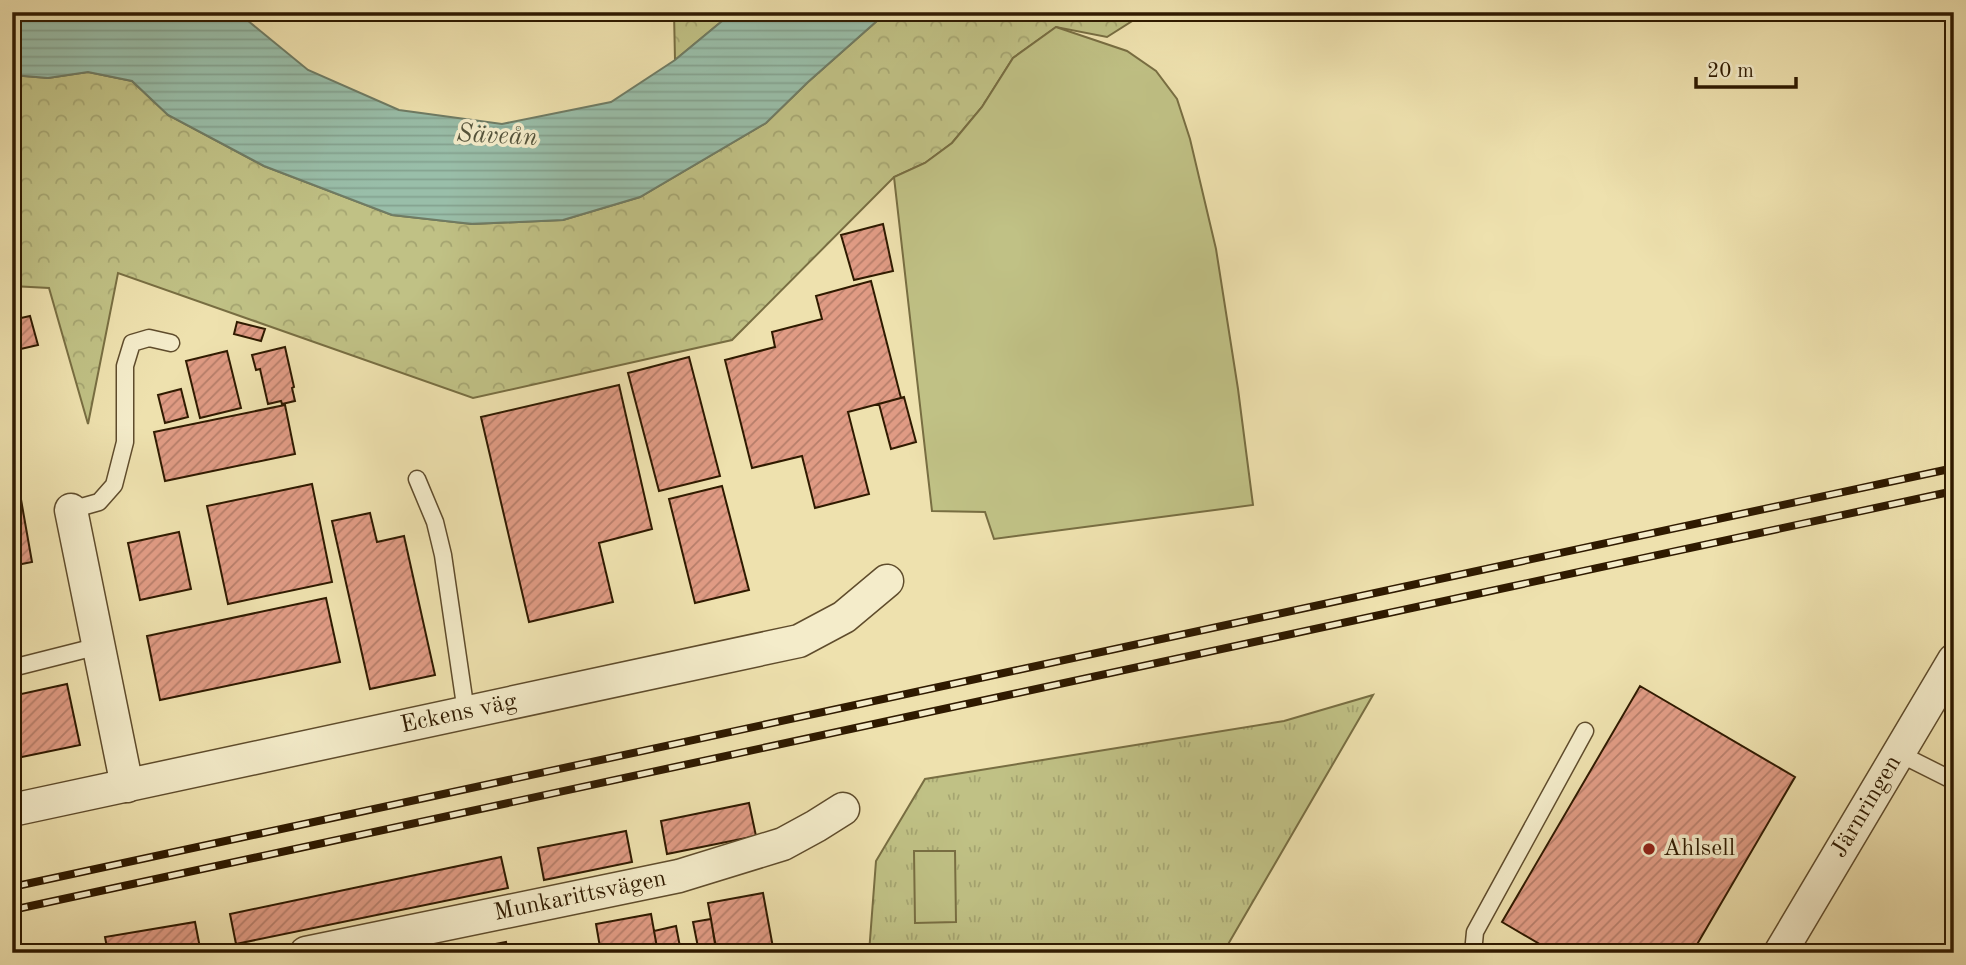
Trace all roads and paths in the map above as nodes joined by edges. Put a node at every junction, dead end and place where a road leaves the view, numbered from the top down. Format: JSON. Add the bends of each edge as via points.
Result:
{"nodes":[{"id":1,"x":171,"y":343,"type":"dead end"},
{"id":2,"x":417,"y":480,"type":"dead end"},
{"id":3,"x":71,"y":510,"type":"joint"},
{"id":4,"x":887,"y":581,"type":"dead end"},
{"id":5,"x":99,"y":646,"type":"junction"},
{"id":6,"x":1954,"y":660,"type":"edge"},
{"id":7,"x":12,"y":668,"type":"edge"},
{"id":8,"x":466,"y":712,"type":"junction"},
{"id":9,"x":1585,"y":731,"type":"dead end"},
{"id":10,"x":1898,"y":753,"type":"junction"},
{"id":11,"x":1954,"y":781,"type":"edge"},
{"id":12,"x":127,"y":786,"type":"junction"},
{"id":13,"x":843,"y":809,"type":"dead end"},
{"id":14,"x":12,"y":810,"type":"edge"},
{"id":15,"x":306,"y":953,"type":"edge"},
{"id":16,"x":1473,"y":953,"type":"edge"},
{"id":17,"x":1780,"y":953,"type":"edge"}],
"edges":[{"from":1,"to":3,"type":"lane","via":[[149,338],[132,343],[125,366],[125,442],[114,485],[99,502]]},
{"from":2,"to":8,"type":"lane","via":[[443,555]]},
{"from":3,"to":5,"type":"street"},
{"from":4,"to":8,"type":"street","name":"Eckens väg","via":[[844,617],[799,640]]},
{"from":5,"to":7,"type":"lane"},
{"from":5,"to":12,"type":"street"},
{"from":6,"to":10,"type":"street","name":"Järnringen"},
{"from":8,"to":12,"type":"street","name":"Eckens väg"},
{"from":9,"to":16,"type":"lane","via":[[1475,932]]},
{"from":10,"to":11,"type":"lane"},
{"from":10,"to":17,"type":"street","name":"Järnringen"},
{"from":12,"to":14,"type":"street","name":"Eckens väg"},
{"from":13,"to":15,"type":"street","name":"Munkarittsvägen","via":[[783,844],[679,876]]}]}
